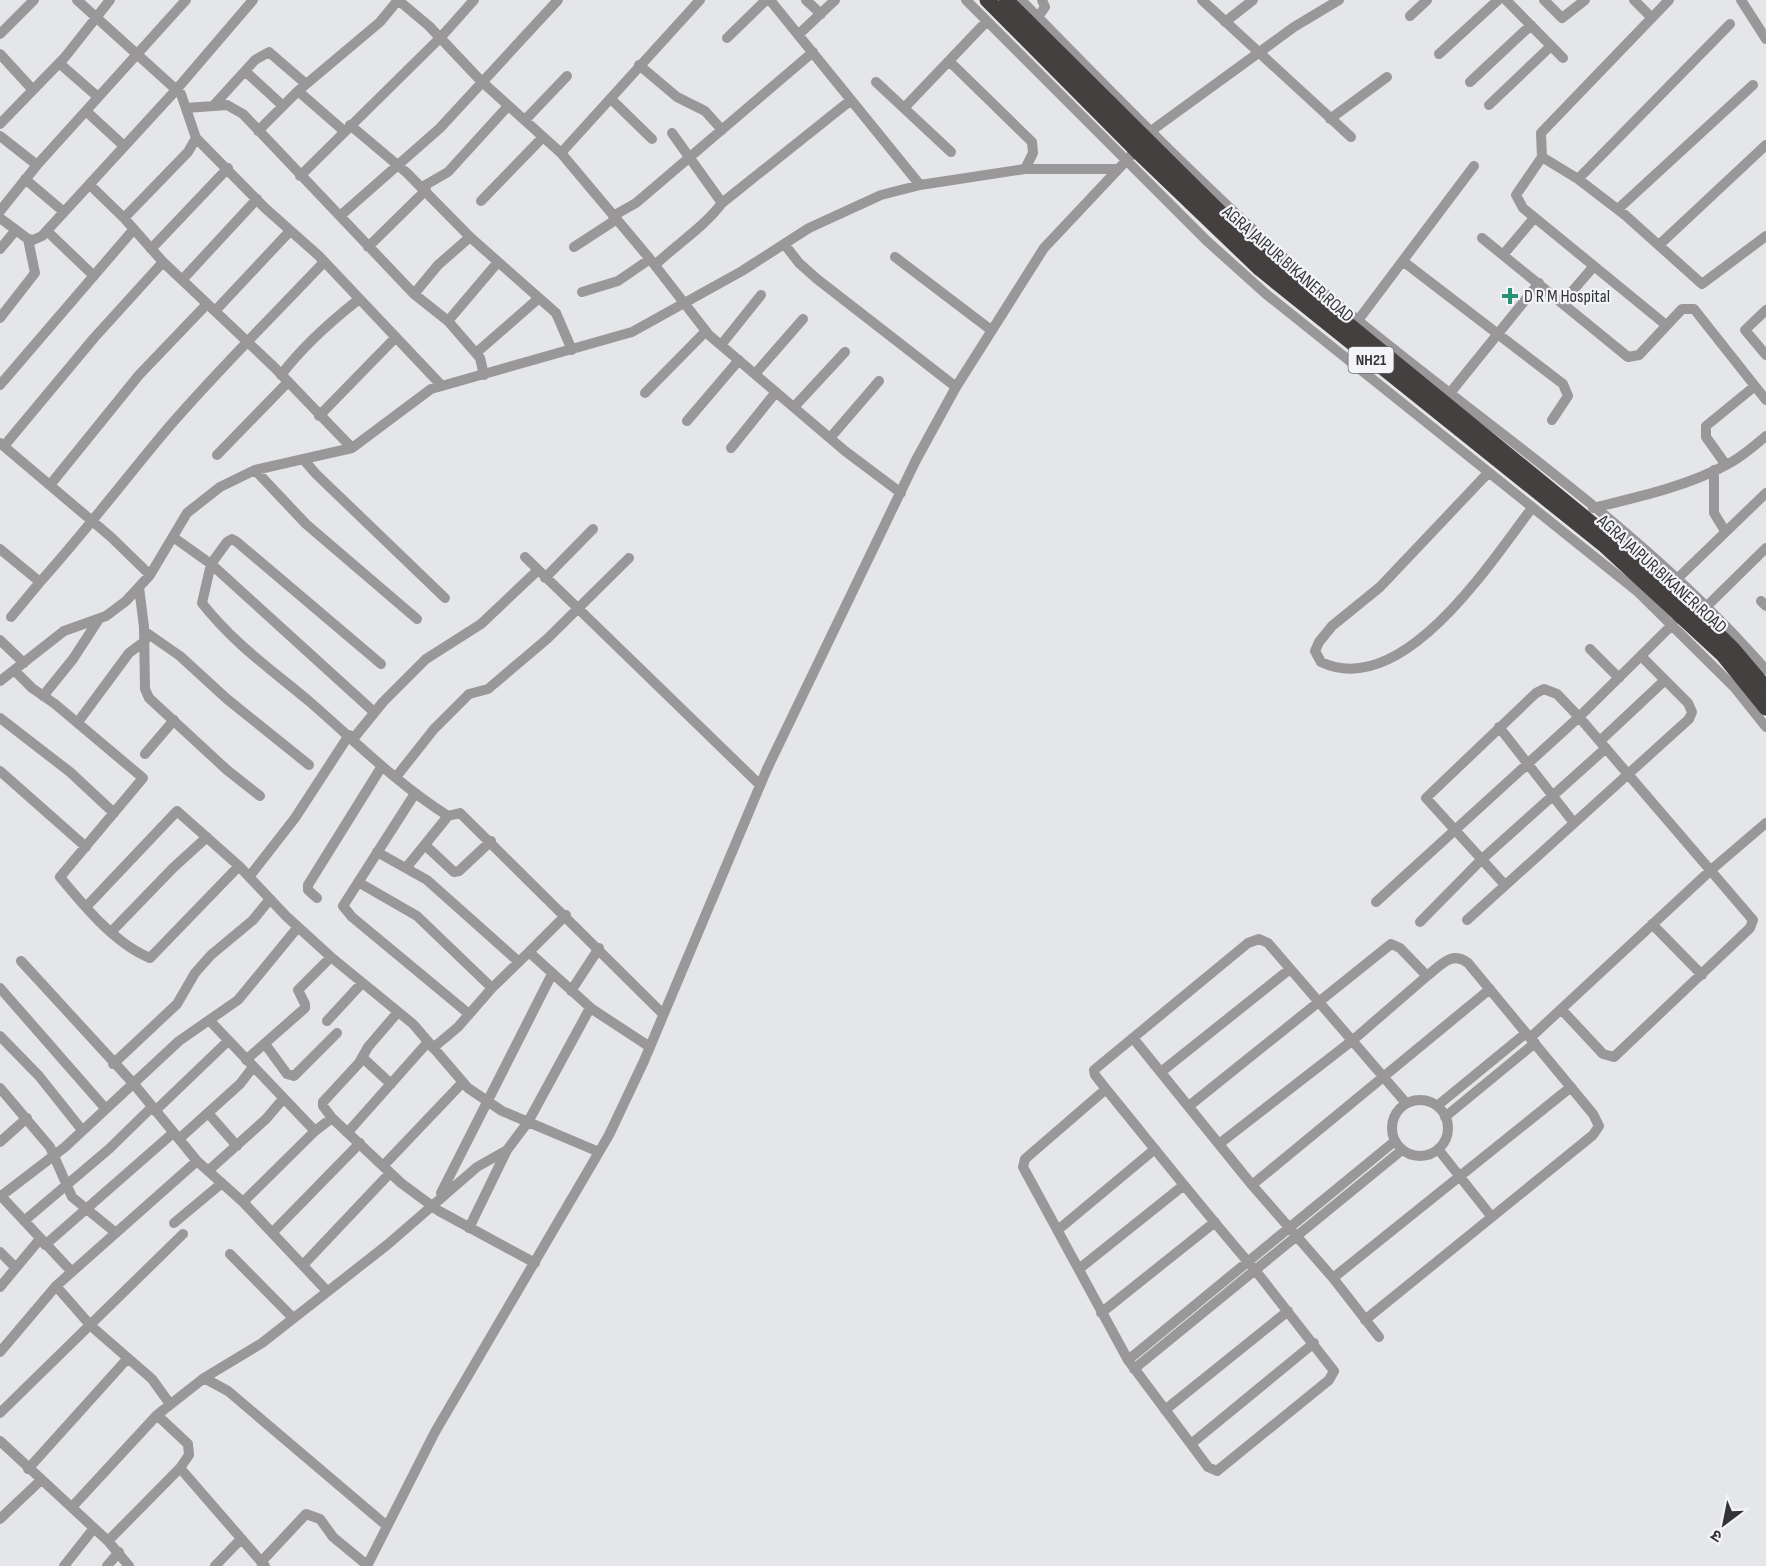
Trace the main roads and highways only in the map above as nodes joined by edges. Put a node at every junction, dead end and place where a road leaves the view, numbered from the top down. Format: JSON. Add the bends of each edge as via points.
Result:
{"nodes":[{"id":1,"x":987,"y":0,"type":"edge"},
{"id":2,"x":1006,"y":0,"type":"edge"},
{"id":3,"x":1135,"y":151,"type":"junction"},
{"id":4,"x":1766,"y":688,"type":"edge"},
{"id":5,"x":1766,"y":708,"type":"edge"}],
"edges":[{"from":1,"to":3,"type":"highway","name":"AGRA JAIPUR BIKANER ROAD","number":"NH21"},
{"from":2,"to":3,"type":"highway","name":"AGRA JAIPUR BIKANER ROAD","number":"NH21"},
{"from":3,"to":4,"type":"highway","name":"AGRA JAIPUR BIKANER ROAD","number":"NH21","via":[[1300,278],[1610,535],[1672,588]]},
{"from":3,"to":5,"type":"highway","name":"AGRA JAIPUR BIKANER ROAD","number":"NH21","via":[[1294,298],[1605,546],[1723,656]]}]}
